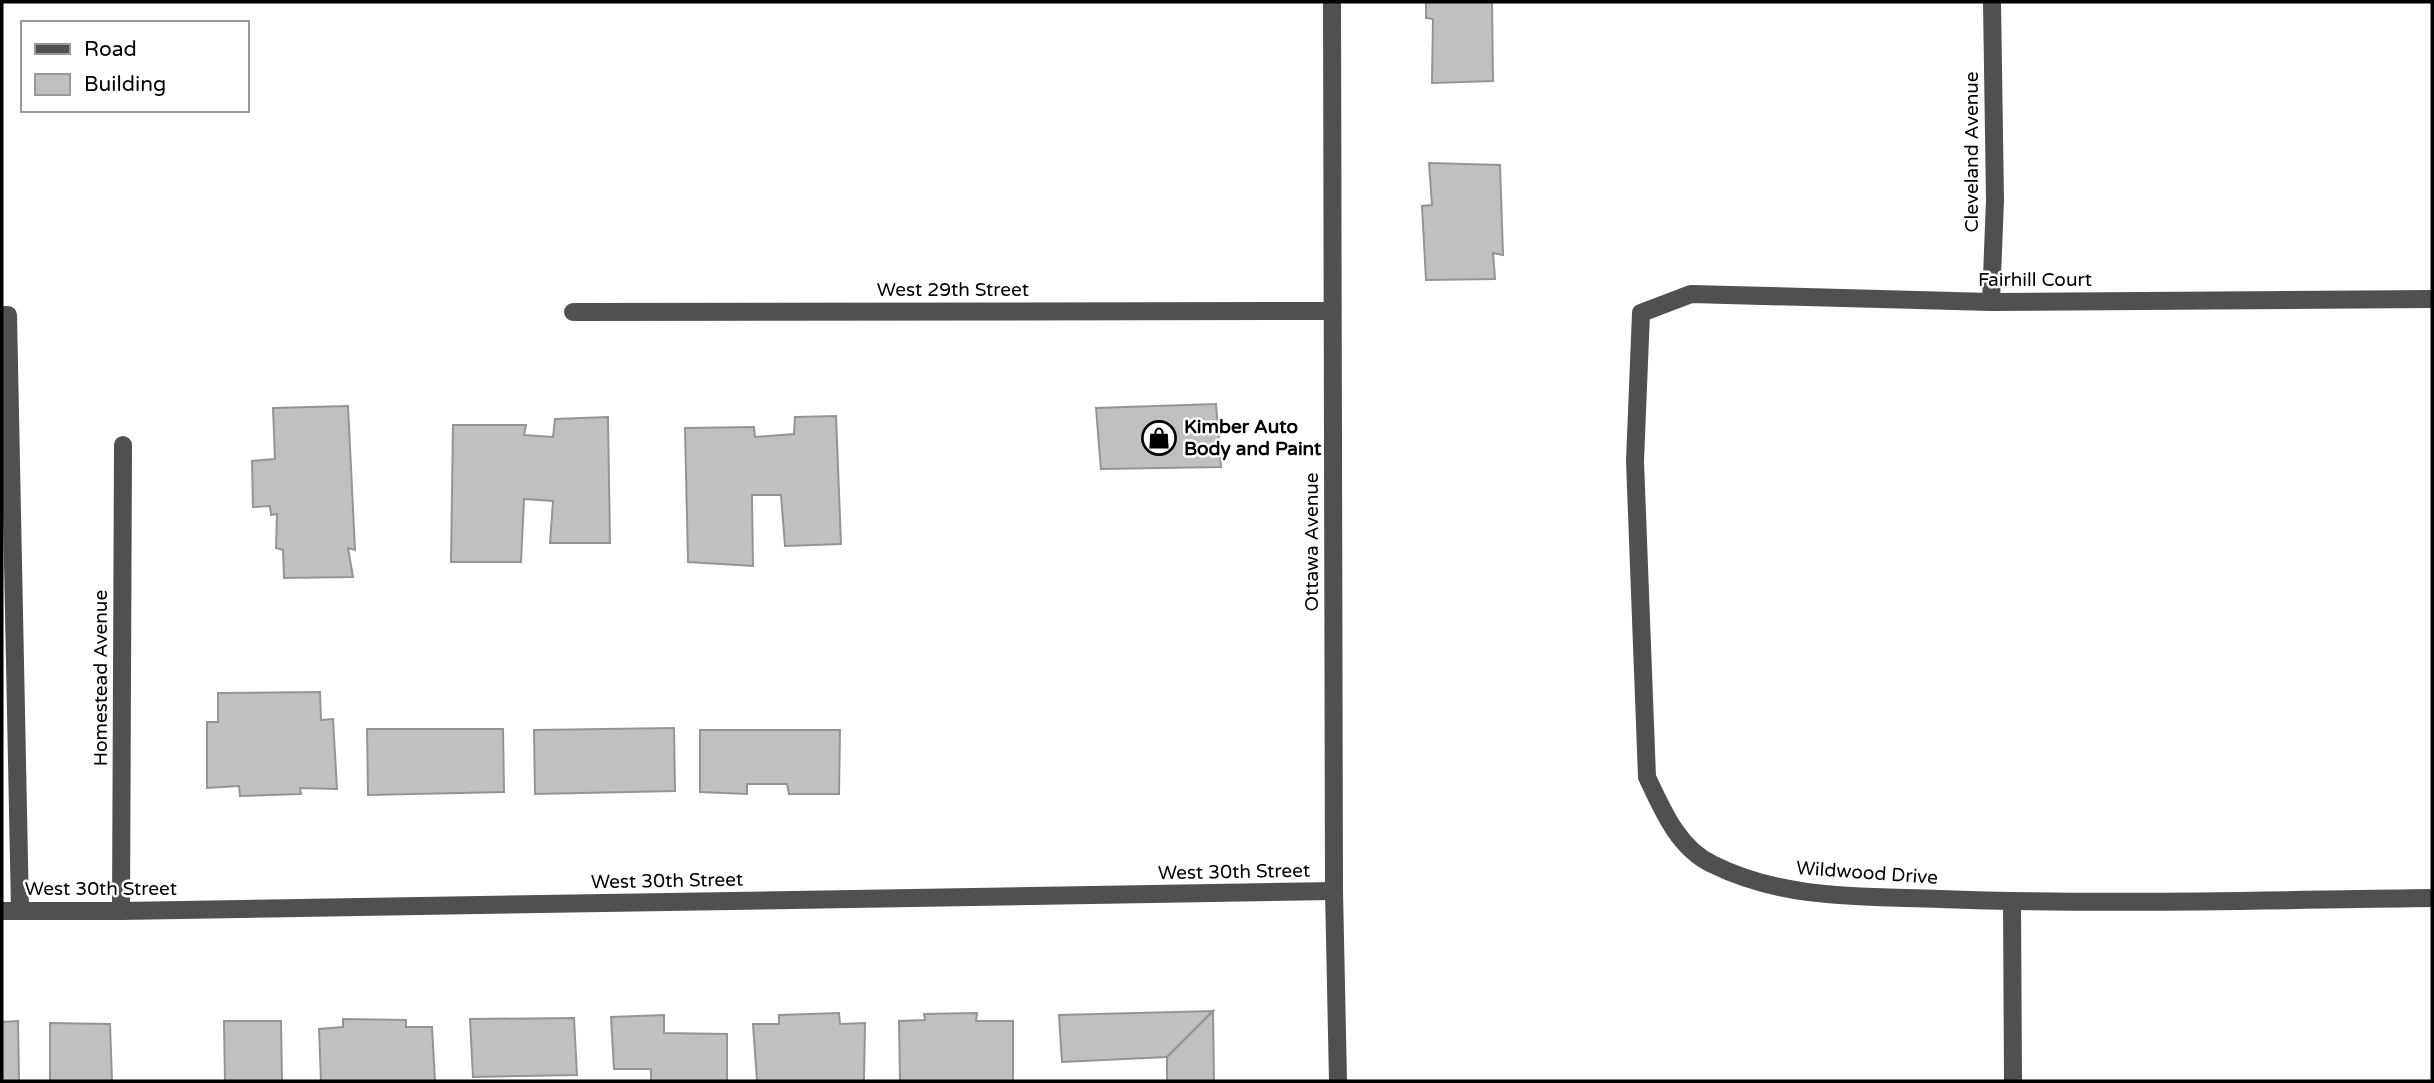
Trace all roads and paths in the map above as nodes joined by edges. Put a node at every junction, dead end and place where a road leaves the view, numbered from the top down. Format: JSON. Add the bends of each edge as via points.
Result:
{"nodes":[{"id":1,"x":1332,"y":2,"type":"edge"},
{"id":2,"x":1992,"y":2,"type":"edge"},
{"id":3,"x":2432,"y":299,"type":"edge"},
{"id":4,"x":1992,"y":302,"type":"junction"},
{"id":5,"x":1332,"y":311,"type":"junction"},
{"id":6,"x":573,"y":312,"type":"dead end"},
{"id":7,"x":1640,"y":313,"type":"joint"},
{"id":8,"x":2,"y":315,"type":"edge"},
{"id":9,"x":123,"y":445,"type":"dead end"},
{"id":10,"x":1334,"y":891,"type":"junction"},
{"id":11,"x":2432,"y":898,"type":"edge"},
{"id":12,"x":2012,"y":902,"type":"junction"},
{"id":13,"x":2,"y":911,"type":"edge"},
{"id":14,"x":20,"y":911,"type":"junction"},
{"id":15,"x":121,"y":911,"type":"junction"},
{"id":16,"x":1338,"y":1081,"type":"edge"},
{"id":17,"x":2013,"y":1081,"type":"edge"}],
"edges":[{"from":1,"to":5,"type":"street","name":"Ottawa Avenue"},
{"from":2,"to":4,"type":"street","name":"Cleveland Avenue"},
{"from":3,"to":4,"type":"street","name":"Fairhill Court"},
{"from":4,"to":7,"type":"street","name":"Fairhill Court","via":[[1691,294]]},
{"from":5,"to":6,"type":"street","name":"West 29th Street"},
{"from":5,"to":10,"type":"street","name":"Ottawa Avenue"},
{"from":7,"to":12,"type":"street","name":"Wildwood Drive","via":[[1635,461],[1647,777],[1681,839],[1709,863],[1758,884],[1807,894]]},
{"from":8,"to":14,"type":"street","via":[[8,314]]},
{"from":9,"to":15,"type":"street","name":"Homestead Avenue"},
{"from":10,"to":15,"type":"street","name":"West 30th Street"},
{"from":10,"to":16,"type":"street","name":"Ottawa Avenue"},
{"from":11,"to":12,"type":"street","name":"Wildwood Drive"},
{"from":12,"to":17,"type":"street"},
{"from":13,"to":14,"type":"street","name":"West 30th Street"},
{"from":14,"to":15,"type":"street","name":"West 30th Street"}]}
